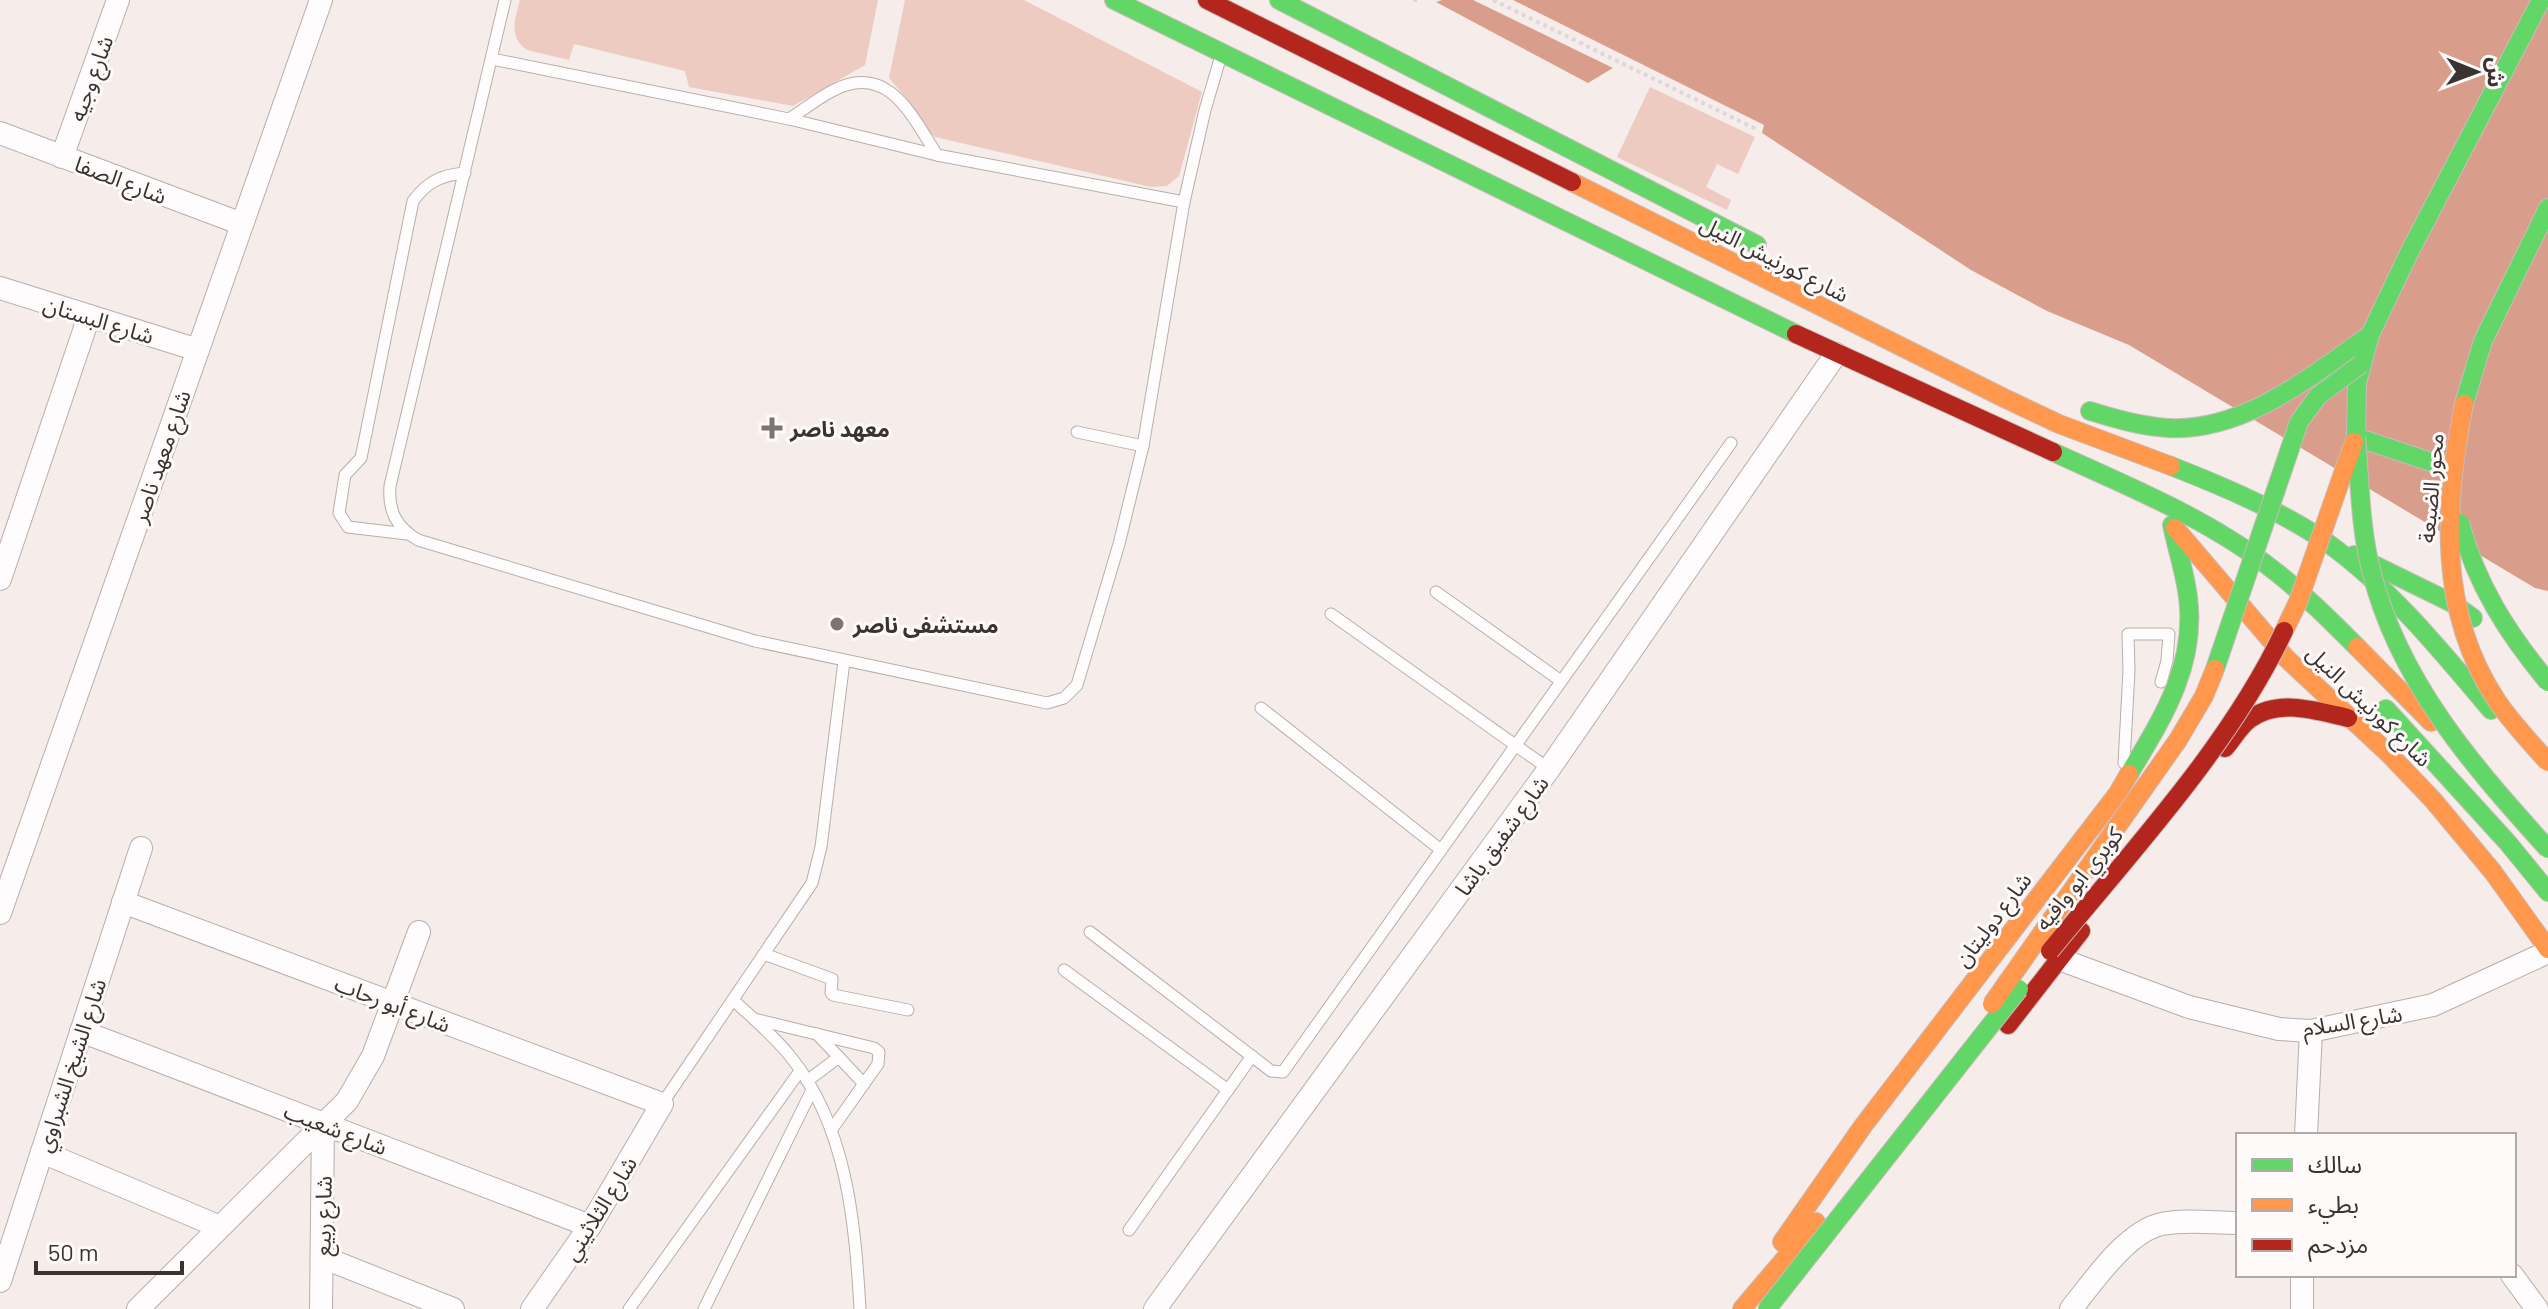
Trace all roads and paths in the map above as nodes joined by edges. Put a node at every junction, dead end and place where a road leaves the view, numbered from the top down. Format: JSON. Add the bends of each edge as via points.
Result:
{"nodes":[{"id":1,"x":118,"y":0,"type":"edge"},
{"id":2,"x":321,"y":0,"type":"edge"},
{"id":3,"x":505,"y":0,"type":"edge"},
{"id":4,"x":1114,"y":0,"type":"edge"},
{"id":5,"x":1207,"y":0,"type":"edge"},
{"id":6,"x":1279,"y":0,"type":"edge"},
{"id":7,"x":1413,"y":0,"type":"edge"},
{"id":8,"x":1419,"y":0,"type":"edge"},
{"id":9,"x":1493,"y":0,"type":"edge"},
{"id":10,"x":2541,"y":0,"type":"edge"},
{"id":11,"x":1222,"y":53,"type":"junction"},
{"id":12,"x":492,"y":59,"type":"junction"},
{"id":13,"x":789,"y":119,"type":"junction"},
{"id":14,"x":1756,"y":129,"type":"dead end"},
{"id":15,"x":0,"y":133,"type":"edge"},
{"id":16,"x":937,"y":155,"type":"junction"},
{"id":17,"x":62,"y":157,"type":"junction"},
{"id":18,"x":465,"y":173,"type":"junction"},
{"id":19,"x":1184,"y":202,"type":"junction"},
{"id":20,"x":2548,"y":208,"type":"edge"},
{"id":21,"x":242,"y":224,"type":"junction"},
{"id":22,"x":1775,"y":255,"type":"dead end"},
{"id":23,"x":0,"y":288,"type":"edge"},
{"id":24,"x":89,"y":316,"type":"junction"},
{"id":25,"x":2370,"y":335,"type":"junction"},
{"id":26,"x":198,"y":350,"type":"junction"},
{"id":27,"x":1836,"y":354,"type":"junction"},
{"id":28,"x":2361,"y":364,"type":"junction"},
{"id":29,"x":2068,"y":403,"type":"dead end"},
{"id":30,"x":1077,"y":432,"type":"dead end"},
{"id":31,"x":2356,"y":437,"type":"junction"},
{"id":32,"x":1731,"y":443,"type":"dead end"},
{"id":33,"x":1143,"y":446,"type":"junction"},
{"id":34,"x":2452,"y":469,"type":"junction"},
{"id":35,"x":2154,"y":498,"type":"junction"},
{"id":36,"x":2172,"y":525,"type":"junction"},
{"id":37,"x":407,"y":534,"type":"junction"},
{"id":38,"x":2220,"y":534,"type":"junction"},
{"id":39,"x":2328,"y":543,"type":"junction"},
{"id":40,"x":0,"y":579,"type":"edge"},
{"id":41,"x":2261,"y":589,"type":"dead end"},
{"id":42,"x":1436,"y":592,"type":"dead end"},
{"id":43,"x":2280,"y":603,"type":"dead end"},
{"id":44,"x":1331,"y":614,"type":"dead end"},
{"id":45,"x":2309,"y":629,"type":"dead end"},
{"id":46,"x":844,"y":661,"type":"junction"},
{"id":47,"x":2548,"y":672,"type":"edge"},
{"id":48,"x":1561,"y":681,"type":"junction"},
{"id":49,"x":2548,"y":682,"type":"edge"},
{"id":50,"x":2375,"y":697,"type":"dead end"},
{"id":51,"x":2173,"y":698,"type":"junction"},
{"id":52,"x":1261,"y":708,"type":"dead end"},
{"id":53,"x":2348,"y":718,"type":"junction"},
{"id":54,"x":1516,"y":745,"type":"junction"},
{"id":55,"x":2548,"y":762,"type":"edge"},
{"id":56,"x":1549,"y":769,"type":"junction"},
{"id":57,"x":2128,"y":776,"type":"junction"},
{"id":58,"x":2548,"y":778,"type":"edge"},
{"id":59,"x":2548,"y":846,"type":"edge"},
{"id":60,"x":141,"y":848,"type":"dead end"},
{"id":61,"x":1441,"y":850,"type":"junction"},
{"id":62,"x":2548,"y":892,"type":"edge"},
{"id":63,"x":123,"y":902,"type":"junction"},
{"id":64,"x":0,"y":913,"type":"edge"},
{"id":65,"x":419,"y":932,"type":"dead end"},
{"id":66,"x":1090,"y":932,"type":"dead end"},
{"id":67,"x":2548,"y":950,"type":"edge"},
{"id":68,"x":764,"y":954,"type":"junction"},
{"id":69,"x":2059,"y":959,"type":"junction"},
{"id":70,"x":1064,"y":970,"type":"dead end"},
{"id":71,"x":733,"y":1000,"type":"junction"},
{"id":72,"x":393,"y":1003,"type":"junction"},
{"id":73,"x":908,"y":1010,"type":"dead end"},
{"id":74,"x":754,"y":1019,"type":"junction"},
{"id":75,"x":81,"y":1031,"type":"junction"},
{"id":76,"x":2311,"y":1031,"type":"junction"},
{"id":77,"x":816,"y":1034,"type":"junction"},
{"id":78,"x":1252,"y":1056,"type":"junction"},
{"id":79,"x":839,"y":1057,"type":"junction"},
{"id":80,"x":807,"y":1081,"type":"junction"},
{"id":81,"x":864,"y":1084,"type":"junction"},
{"id":82,"x":1228,"y":1090,"type":"junction"},
{"id":83,"x":662,"y":1104,"type":"junction"},
{"id":84,"x":323,"y":1123,"type":"junction"},
{"id":85,"x":832,"y":1129,"type":"junction"},
{"id":86,"x":2306,"y":1133,"type":"edge"},
{"id":87,"x":42,"y":1152,"type":"junction"},
{"id":88,"x":2236,"y":1223,"type":"edge"},
{"id":89,"x":590,"y":1226,"type":"junction"},
{"id":90,"x":220,"y":1227,"type":"junction"},
{"id":91,"x":1129,"y":1230,"type":"dead end"},
{"id":92,"x":322,"y":1257,"type":"junction"},
{"id":93,"x":2302,"y":1277,"type":"edge"},
{"id":94,"x":2513,"y":1277,"type":"edge"},
{"id":95,"x":0,"y":1281,"type":"edge"},
{"id":96,"x":146,"y":1307,"type":"edge"},
{"id":97,"x":321,"y":1309,"type":"edge"},
{"id":98,"x":453,"y":1309,"type":"edge"},
{"id":99,"x":532,"y":1309,"type":"edge"},
{"id":100,"x":629,"y":1309,"type":"edge"},
{"id":101,"x":704,"y":1309,"type":"edge"},
{"id":102,"x":860,"y":1309,"type":"edge"},
{"id":103,"x":1155,"y":1309,"type":"edge"},
{"id":104,"x":1741,"y":1309,"type":"edge"},
{"id":105,"x":1767,"y":1309,"type":"edge"},
{"id":106,"x":1786,"y":1309,"type":"edge"},
{"id":107,"x":2071,"y":1309,"type":"edge"},
{"id":108,"x":2302,"y":1309,"type":"edge"},
{"id":109,"x":2537,"y":1309,"type":"edge"}],
"edges":[{"from":1,"to":17,"type":"street","name":"شارع وجيه"},
{"from":2,"to":21,"type":"street","name":"شارع معهد ناصر"},
{"from":3,"to":12,"type":"lane"},
{"from":4,"to":11,"type":"main road","name":"شارع كورنيش النيل"},
{"from":5,"to":39,"type":"main road","name":"شارع كورنيش النيل","via":[[2004,398],[2251,500]]},
{"from":6,"to":22,"type":"main road"},
{"from":7,"to":8,"type":"path"},
{"from":9,"to":14,"type":"path"},
{"from":10,"to":25,"type":"main road"},
{"from":11,"to":19,"type":"lane"},
{"from":11,"to":27,"type":"main road","name":"شارع كورنيش النيل"},
{"from":12,"to":13,"type":"lane"},
{"from":12,"to":18,"type":"lane"},
{"from":13,"to":16,"type":"lane"},
{"from":13,"to":16,"type":"lane","via":[[834,89],[876,85],[906,106]]},
{"from":15,"to":17,"type":"street","name":"شارع الصفا"},
{"from":16,"to":19,"type":"lane"},
{"from":17,"to":21,"type":"street","name":"شارع الصفا"},
{"from":18,"to":37,"type":"lane","via":[[390,486],[391,513]]},
{"from":18,"to":37,"type":"lane","via":[[435,179],[413,201],[361,458],[345,475],[339,513],[348,527]]},
{"from":19,"to":33,"type":"lane"},
{"from":20,"to":34,"type":"main road","name":"محور الضبعة","bridge":true,"via":[[2483,341]]},
{"from":21,"to":26,"type":"street","name":"شارع معهد ناصر"},
{"from":23,"to":24,"type":"street","name":"شارع البستان"},
{"from":24,"to":26,"type":"street","name":"شارع البستان"},
{"from":24,"to":40,"type":"street"},
{"from":25,"to":28,"type":"main road"},
{"from":25,"to":29,"type":"main road","via":[[2277,398],[2226,421],[2167,430]]},
{"from":26,"to":64,"type":"street","name":"شارع معهد ناصر"},
{"from":27,"to":35,"type":"main road","name":"شارع كورنيش النيل"},
{"from":27,"to":56,"type":"street","name":"شارع شفيق باشا"},
{"from":28,"to":31,"type":"main road"},
{"from":28,"to":104,"type":"main road","bridge":true,"via":[[2328,386],[2299,422],[2235,616],[2204,696],[2178,740],[1916,1104]]},
{"from":30,"to":33,"type":"lane"},
{"from":31,"to":34,"type":"main road"},
{"from":31,"to":59,"type":"main road","bridge":true,"via":[[2366,543],[2379,600],[2401,655],[2446,731]]},
{"from":31,"to":105,"type":"main road","name":"كوبري ابو وافيه","bridge":true,"via":[[2298,602],[2249,699]]},
{"from":32,"to":48,"type":"lane"},
{"from":33,"to":46,"type":"lane","via":[[1084,668],[1064,698],[1047,703]]},
{"from":34,"to":49,"type":"main road","bridge":true,"via":[[2460,527],[2476,571],[2497,613]]},
{"from":34,"to":55,"type":"main road","name":"محور الضبعة","bridge":true,"via":[[2448,553],[2459,624],[2489,690]]},
{"from":35,"to":36,"type":"main road","name":"شارع كورنيش النيل"},
{"from":35,"to":38,"type":"main road","name":"شارع كورنيش النيل"},
{"from":36,"to":51,"type":"main road","name":"شارع دوليتان","via":[[2190,629]]},
{"from":36,"to":53,"type":"main road","name":"شارع كورنيش النيل","via":[[2278,650]]},
{"from":37,"to":46,"type":"lane","via":[[755,641]]},
{"from":38,"to":41,"type":"main road","via":[[2231,558]]},
{"from":38,"to":59,"type":"main road","name":"شارع كورنيش النيل","via":[[2275,571],[2330,620]]},
{"from":39,"to":47,"type":"main road","name":"شارع كورنيش النيل","via":[[2452,603]]},
{"from":39,"to":58,"type":"main road","name":"شارع كورنيش النيل","via":[[2442,652]]},
{"from":42,"to":48,"type":"lane"},
{"from":43,"to":45,"type":"main road"},
{"from":44,"to":54,"type":"lane"},
{"from":46,"to":68,"type":"lane","via":[[819,859],[812,883]]},
{"from":48,"to":54,"type":"lane"},
{"from":50,"to":62,"type":"main road"},
{"from":51,"to":57,"type":"main road","name":"شارع دوليتان"},
{"from":51,"to":57,"type":"lane","via":[[2157,694],[2169,634],[2128,634]]},
{"from":52,"to":61,"type":"lane"},
{"from":53,"to":67,"type":"main road","name":"شارع كورنيش النيل","via":[[2455,824]]},
{"from":53,"to":69,"type":"main road","via":[[2295,706],[2268,710],[2248,721]]},
{"from":54,"to":56,"type":"lane"},
{"from":54,"to":61,"type":"lane"},
{"from":56,"to":103,"type":"street","name":"شارع شفيق باشا"},
{"from":57,"to":104,"type":"main road","name":"شارع دوليتان","via":[[1829,1172]]},
{"from":60,"to":63,"type":"street","name":"شارع الشيخ الشبراوي"},
{"from":61,"to":78,"type":"lane","via":[[1283,1072],[1271,1071]]},
{"from":63,"to":72,"type":"street","name":"شارع أبو رحاب"},
{"from":63,"to":75,"type":"street","name":"شارع الشيخ الشبراوي"},
{"from":65,"to":72,"type":"street"},
{"from":66,"to":78,"type":"lane"},
{"from":67,"to":76,"type":"street","name":"شارع السلام","via":[[2433,1005]]},
{"from":68,"to":71,"type":"lane"},
{"from":68,"to":73,"type":"lane","via":[[832,979],[833,995]]},
{"from":69,"to":76,"type":"street","name":"شارع السلام","via":[[2189,1007],[2279,1029]]},
{"from":69,"to":106,"type":"main road"},
{"from":70,"to":82,"type":"lane"},
{"from":71,"to":74,"type":"lane"},
{"from":71,"to":83,"type":"lane"},
{"from":72,"to":83,"type":"street","name":"شارع أبو رحاب"},
{"from":72,"to":84,"type":"street","via":[[366,1072],[347,1101]]},
{"from":74,"to":77,"type":"lane"},
{"from":74,"to":80,"type":"lane"},
{"from":75,"to":84,"type":"street","name":"شارع شعيب"},
{"from":75,"to":87,"type":"street","name":"شارع الشيخ الشبراوي"},
{"from":76,"to":86,"type":"street"},
{"from":77,"to":79,"type":"lane"},
{"from":77,"to":81,"type":"lane","via":[[879,1052],[878,1064]]},
{"from":78,"to":82,"type":"lane"},
{"from":79,"to":80,"type":"lane"},
{"from":79,"to":81,"type":"lane"},
{"from":80,"to":85,"type":"lane"},
{"from":80,"to":100,"type":"lane"},
{"from":80,"to":101,"type":"lane"},
{"from":81,"to":85,"type":"lane"},
{"from":82,"to":91,"type":"lane"},
{"from":83,"to":89,"type":"street","name":"شارع الثلاثيني"},
{"from":84,"to":89,"type":"street","name":"شارع شعيب"},
{"from":84,"to":90,"type":"street"},
{"from":84,"to":92,"type":"street","name":"شارع ربيع"},
{"from":85,"to":102,"type":"lane","via":[[850,1200]]},
{"from":87,"to":90,"type":"street"},
{"from":87,"to":95,"type":"street","name":"شارع الشيخ الشبراوي"},
{"from":88,"to":107,"type":"street","via":[[2163,1223],[2145,1229]]},
{"from":89,"to":99,"type":"street","name":"شارع الثلاثيني"},
{"from":90,"to":96,"type":"street"},
{"from":92,"to":97,"type":"street","name":"شارع ربيع"},
{"from":92,"to":98,"type":"street"},
{"from":93,"to":108,"type":"street"},
{"from":94,"to":109,"type":"street"}]}
